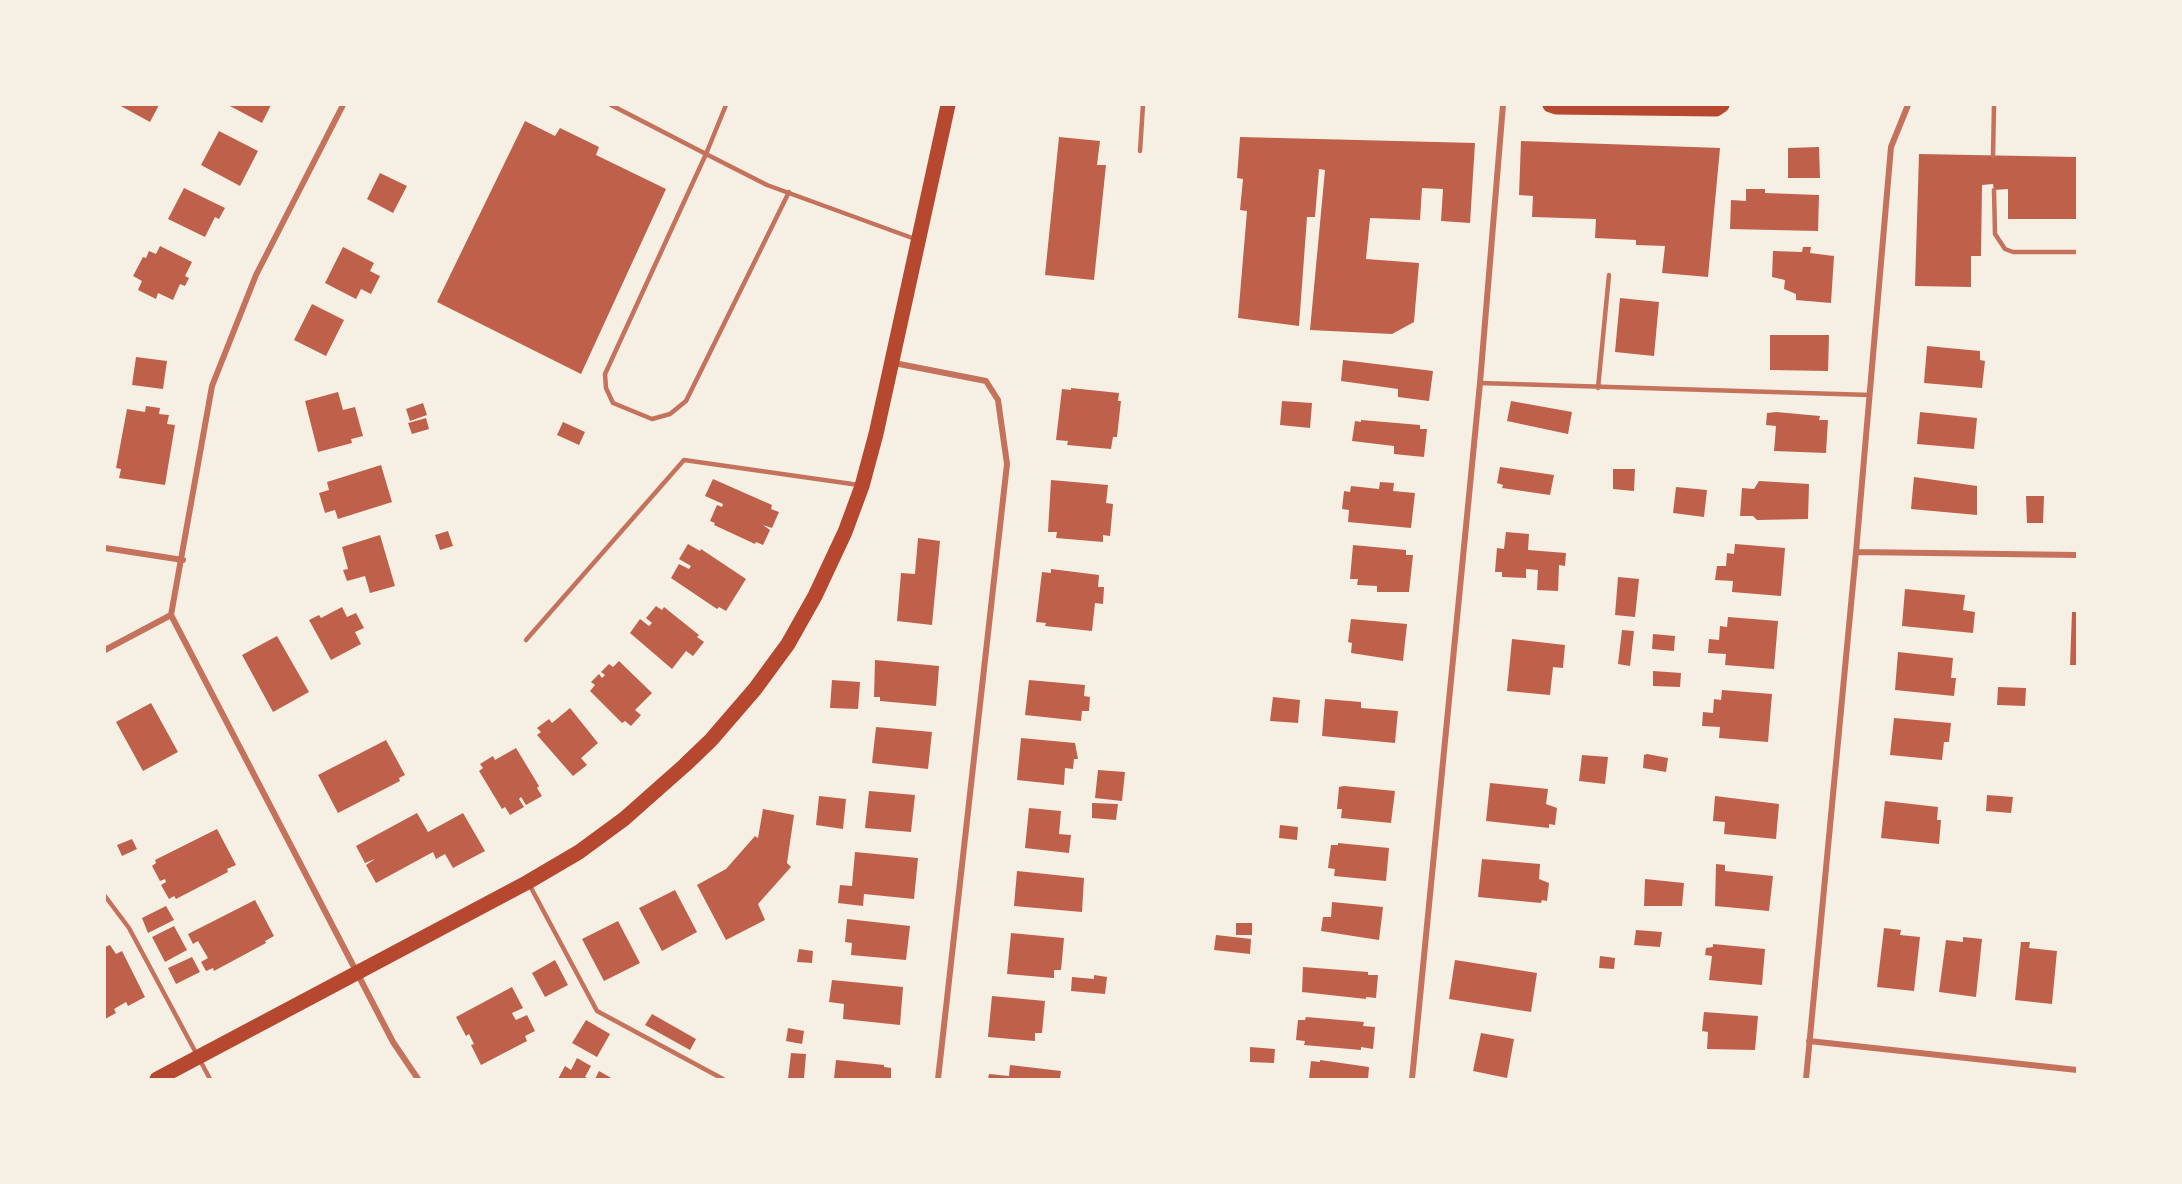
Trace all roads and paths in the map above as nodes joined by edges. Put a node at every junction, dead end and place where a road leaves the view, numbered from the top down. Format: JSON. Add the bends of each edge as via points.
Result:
{"nodes":[{"id":1,"x":343,"y":105,"type":"edge"},
{"id":2,"x":611,"y":105,"type":"edge"},
{"id":3,"x":726,"y":105,"type":"edge"},
{"id":4,"x":948,"y":105,"type":"edge"},
{"id":5,"x":1143,"y":105,"type":"edge"},
{"id":6,"x":1503,"y":105,"type":"edge"},
{"id":7,"x":1550,"y":105,"type":"edge"},
{"id":8,"x":1722,"y":105,"type":"edge"},
{"id":9,"x":1908,"y":105,"type":"edge"},
{"id":10,"x":1994,"y":105,"type":"edge"},
{"id":11,"x":622,"y":107,"type":"edge"},
{"id":12,"x":1140,"y":151,"type":"dead end"},
{"id":13,"x":706,"y":154,"type":"junction"},
{"id":14,"x":1993,"y":156,"type":"dead end"},
{"id":15,"x":1994,"y":190,"type":"dead end"},
{"id":16,"x":789,"y":192,"type":"junction"},
{"id":17,"x":918,"y":239,"type":"junction"},
{"id":18,"x":2077,"y":252,"type":"edge"},
{"id":19,"x":1609,"y":275,"type":"dead end"},
{"id":20,"x":892,"y":362,"type":"junction"},
{"id":21,"x":1480,"y":383,"type":"junction"},
{"id":22,"x":1598,"y":388,"type":"junction"},
{"id":23,"x":1870,"y":395,"type":"junction"},
{"id":24,"x":862,"y":486,"type":"junction"},
{"id":25,"x":105,"y":548,"type":"edge"},
{"id":26,"x":1856,"y":552,"type":"junction"},
{"id":27,"x":2077,"y":555,"type":"edge"},
{"id":28,"x":183,"y":560,"type":"junction"},
{"id":29,"x":171,"y":615,"type":"junction"},
{"id":30,"x":526,"y":640,"type":"dead end"},
{"id":31,"x":105,"y":650,"type":"edge"},
{"id":32,"x":528,"y":882,"type":"junction"},
{"id":33,"x":105,"y":896,"type":"edge"},
{"id":34,"x":357,"y":973,"type":"junction"},
{"id":35,"x":1809,"y":1041,"type":"junction"},
{"id":36,"x":198,"y":1057,"type":"junction"},
{"id":37,"x":2077,"y":1070,"type":"edge"},
{"id":38,"x":157,"y":1079,"type":"edge"},
{"id":39,"x":210,"y":1079,"type":"edge"},
{"id":40,"x":418,"y":1079,"type":"edge"},
{"id":41,"x":723,"y":1079,"type":"edge"},
{"id":42,"x":938,"y":1079,"type":"edge"},
{"id":43,"x":1412,"y":1079,"type":"edge"},
{"id":44,"x":1806,"y":1079,"type":"edge"}],
"edges":[{"from":1,"to":28,"type":"street","via":[[255,275],[212,386]]},
{"from":2,"to":11,"type":"lane"},
{"from":3,"to":13,"type":"lane"},
{"from":4,"to":17,"type":"main road"},
{"from":5,"to":12,"type":"lane"},
{"from":6,"to":21,"type":"street"},
{"from":7,"to":8,"type":"main road","via":[[1716,109]]},
{"from":9,"to":23,"type":"street","via":[[1891,147]]},
{"from":10,"to":14,"type":"lane"},
{"from":11,"to":13,"type":"lane"},
{"from":13,"to":16,"type":"lane"},
{"from":13,"to":16,"type":"lane","via":[[605,374],[613,403],[652,419],[670,414],[686,401]]},
{"from":15,"to":18,"type":"lane","via":[[1995,234],[2005,249]]},
{"from":16,"to":17,"type":"lane"},
{"from":17,"to":20,"type":"main road"},
{"from":19,"to":22,"type":"lane"},
{"from":20,"to":24,"type":"main road"},
{"from":20,"to":42,"type":"street","via":[[986,381],[998,400],[1007,464]]},
{"from":21,"to":22,"type":"lane"},
{"from":21,"to":43,"type":"street"},
{"from":22,"to":23,"type":"lane"},
{"from":23,"to":26,"type":"street"},
{"from":24,"to":30,"type":"lane","via":[[684,460]]},
{"from":24,"to":32,"type":"main road","via":[[814,596],[788,644],[755,689],[711,740],[631,813],[579,852]]},
{"from":25,"to":28,"type":"street"},
{"from":26,"to":27,"type":"street"},
{"from":26,"to":35,"type":"street"},
{"from":28,"to":29,"type":"street"},
{"from":29,"to":31,"type":"street"},
{"from":29,"to":34,"type":"street"},
{"from":32,"to":34,"type":"main road"},
{"from":32,"to":41,"type":"lane","via":[[597,1011]]},
{"from":33,"to":36,"type":"lane","via":[[129,928]]},
{"from":34,"to":36,"type":"main road"},
{"from":34,"to":40,"type":"street","via":[[393,1042]]},
{"from":35,"to":37,"type":"street"},
{"from":35,"to":44,"type":"street"},
{"from":36,"to":38,"type":"main road"},
{"from":36,"to":39,"type":"lane"}]}
